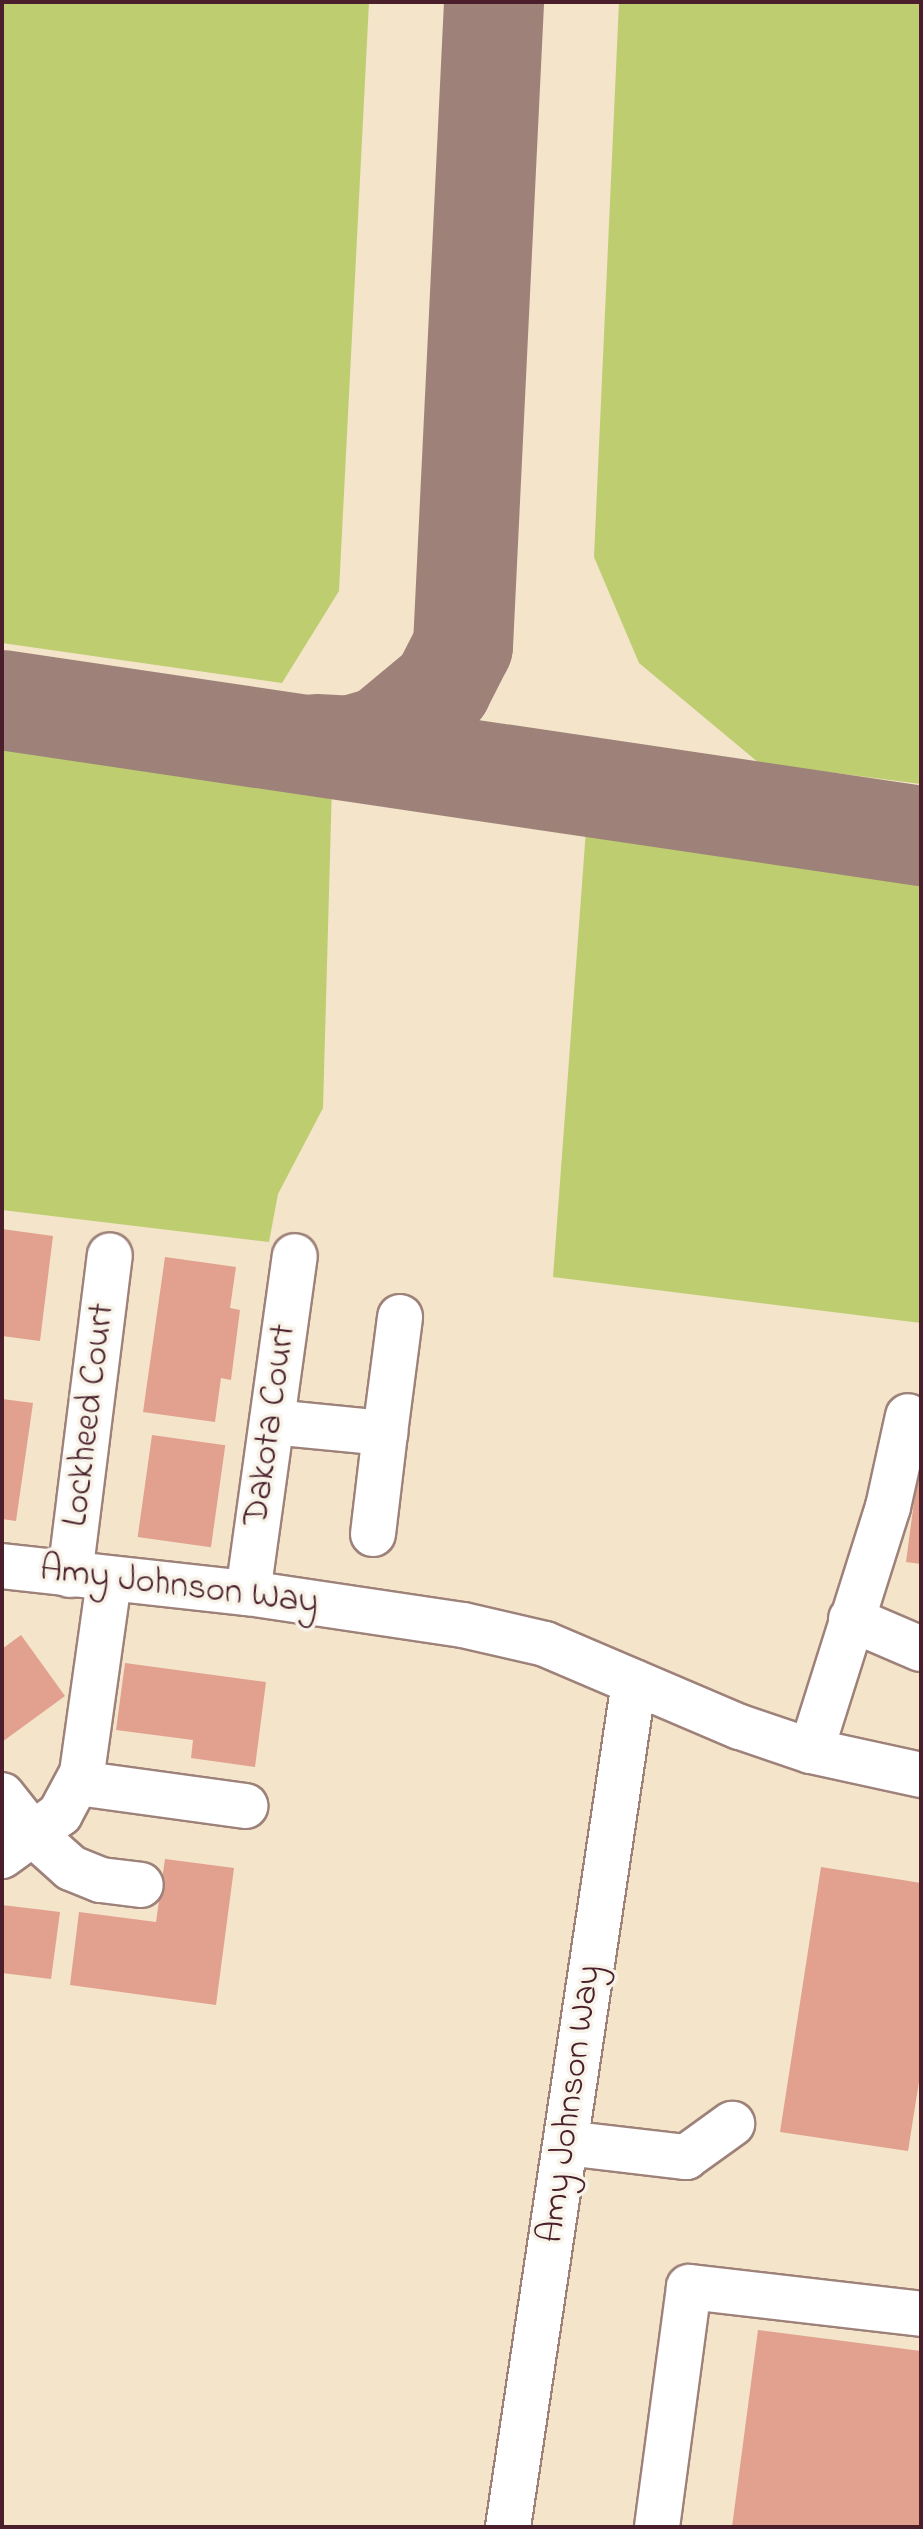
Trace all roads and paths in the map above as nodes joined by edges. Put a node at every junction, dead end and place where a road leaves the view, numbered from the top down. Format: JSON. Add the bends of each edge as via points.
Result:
{"nodes":[{"id":1,"x":110,"y":1255,"type":"dead end"},
{"id":2,"x":295,"y":1256,"type":"dead end"},
{"id":3,"x":400,"y":1317,"type":"dead end"},
{"id":4,"x":908,"y":1416,"type":"dead end"},
{"id":5,"x":272,"y":1422,"type":"junction"},
{"id":6,"x":385,"y":1433,"type":"junction"},
{"id":7,"x":373,"y":1534,"type":"dead end"},
{"id":8,"x":2,"y":1566,"type":"edge"},
{"id":9,"x":89,"y":1578,"type":"junction"},
{"id":10,"x":248,"y":1593,"type":"junction"},
{"id":11,"x":851,"y":1619,"type":"junction"},
{"id":12,"x":921,"y":1649,"type":"edge"},
{"id":13,"x":634,"y":1682,"type":"junction"},
{"id":14,"x":811,"y":1751,"type":"junction"},
{"id":15,"x":921,"y":1775,"type":"edge"},
{"id":16,"x":78,"y":1783,"type":"junction"},
{"id":17,"x":2,"y":1795,"type":"edge"},
{"id":18,"x":245,"y":1806,"type":"dead end"},
{"id":19,"x":17,"y":1845,"type":"edge"},
{"id":20,"x":141,"y":1885,"type":"dead end"},
{"id":21,"x":732,"y":2124,"type":"dead end"},
{"id":22,"x":566,"y":2143,"type":"junction"},
{"id":23,"x":921,"y":2314,"type":"edge"},
{"id":24,"x":508,"y":2527,"type":"edge"},
{"id":25,"x":657,"y":2527,"type":"edge"}],
"edges":[{"from":1,"to":9,"type":"street","name":"Lockheed Court"},
{"from":2,"to":5,"type":"street","name":"Dakota Court"},
{"from":3,"to":6,"type":"street"},
{"from":4,"to":11,"type":"street","via":[[888,1507]]},
{"from":5,"to":6,"type":"street"},
{"from":5,"to":10,"type":"street","name":"Dakota Court"},
{"from":6,"to":7,"type":"street"},
{"from":8,"to":9,"type":"street","name":"Amy Johnson Way"},
{"from":9,"to":10,"type":"street","name":"Amy Johnson Way"},
{"from":9,"to":16,"type":"street","name":"Lockheed Court"},
{"from":10,"to":13,"type":"street","name":"Amy Johnson Way","via":[[463,1625],[545,1644]]},
{"from":11,"to":12,"type":"street"},
{"from":11,"to":14,"type":"street"},
{"from":13,"to":14,"type":"street","name":"Amy Johnson Way"},
{"from":13,"to":22,"type":"street","name":"Amy Johnson Way"},
{"from":14,"to":15,"type":"street","name":"Amy Johnson Way"},
{"from":16,"to":18,"type":"street"},
{"from":16,"to":19,"type":"street","via":[[60,1814]]},
{"from":17,"to":19,"type":"street"},
{"from":19,"to":20,"type":"street","via":[[86,1875]]},
{"from":21,"to":22,"type":"street","via":[[686,2157]]},
{"from":22,"to":24,"type":"street","name":"Amy Johnson Way"},
{"from":23,"to":25,"type":"street","via":[[689,2287]]}]}
